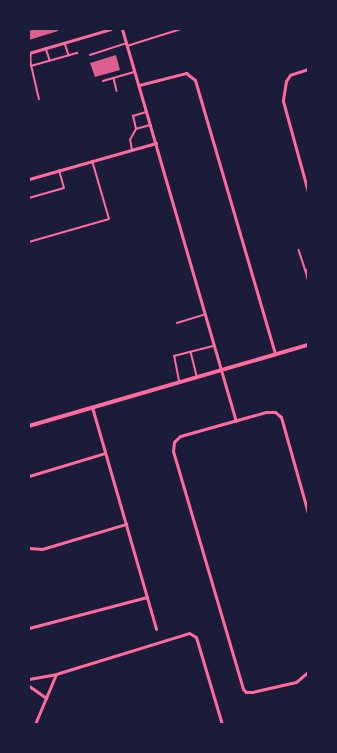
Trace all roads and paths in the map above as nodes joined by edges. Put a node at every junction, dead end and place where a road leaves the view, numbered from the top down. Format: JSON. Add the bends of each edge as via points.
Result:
{"nodes":[{"id":1,"x":111,"y":29,"type":"edge"},
{"id":2,"x":122,"y":29,"type":"edge"},
{"id":3,"x":181,"y":29,"type":"edge"},
{"id":4,"x":65,"y":43,"type":"junction"},
{"id":5,"x":127,"y":44,"type":"junction"},
{"id":6,"x":46,"y":48,"type":"junction"},
{"id":7,"x":30,"y":53,"type":"edge"},
{"id":8,"x":77,"y":53,"type":"dead end"},
{"id":9,"x":69,"y":55,"type":"junction"},
{"id":10,"x":90,"y":55,"type":"dead end"},
{"id":11,"x":50,"y":61,"type":"junction"},
{"id":12,"x":31,"y":66,"type":"junction"},
{"id":13,"x":308,"y":69,"type":"edge"},
{"id":14,"x":135,"y":72,"type":"junction"},
{"id":15,"x":114,"y":78,"type":"junction"},
{"id":16,"x":103,"y":81,"type":"dead end"},
{"id":17,"x":139,"y":85,"type":"junction"},
{"id":18,"x":118,"y":91,"type":"dead end"},
{"id":19,"x":39,"y":99,"type":"dead end"},
{"id":20,"x":147,"y":112,"type":"junction"},
{"id":21,"x":151,"y":125,"type":"junction"},
{"id":22,"x":136,"y":128,"type":"junction"},
{"id":23,"x":156,"y":143,"type":"junction"},
{"id":24,"x":132,"y":150,"type":"junction"},
{"id":25,"x":92,"y":162,"type":"junction"},
{"id":26,"x":59,"y":171,"type":"junction"},
{"id":27,"x":302,"y":172,"type":"junction"},
{"id":28,"x":308,"y":172,"type":"edge"},
{"id":29,"x":29,"y":179,"type":"edge"},
{"id":30,"x":308,"y":192,"type":"edge"},
{"id":31,"x":29,"y":198,"type":"edge"},
{"id":32,"x":29,"y":242,"type":"edge"},
{"id":33,"x":299,"y":250,"type":"dead end"},
{"id":34,"x":308,"y":268,"type":"edge"},
{"id":35,"x":306,"y":272,"type":"junction"},
{"id":36,"x":308,"y":280,"type":"edge"},
{"id":37,"x":206,"y":314,"type":"junction"},
{"id":38,"x":177,"y":323,"type":"dead end"},
{"id":39,"x":308,"y":345,"type":"edge"},
{"id":40,"x":215,"y":346,"type":"junction"},
{"id":41,"x":191,"y":352,"type":"junction"},
{"id":42,"x":275,"y":354,"type":"junction"},
{"id":43,"x":179,"y":364,"type":"dead end"},
{"id":44,"x":175,"y":365,"type":"junction"},
{"id":45,"x":180,"y":367,"type":"dead end"},
{"id":46,"x":176,"y":368,"type":"junction"},
{"id":47,"x":222,"y":369,"type":"junction"},
{"id":48,"x":197,"y":376,"type":"junction"},
{"id":49,"x":179,"y":382,"type":"junction"},
{"id":50,"x":92,"y":407,"type":"junction"},
{"id":51,"x":236,"y":421,"type":"junction"},
{"id":52,"x":29,"y":426,"type":"edge"},
{"id":53,"x":105,"y":453,"type":"junction"},
{"id":54,"x":29,"y":476,"type":"edge"},
{"id":55,"x":308,"y":513,"type":"edge"},
{"id":56,"x":126,"y":524,"type":"junction"},
{"id":57,"x":29,"y":548,"type":"edge"},
{"id":58,"x":147,"y":597,"type":"junction"},
{"id":59,"x":29,"y":628,"type":"edge"},
{"id":60,"x":156,"y":629,"type":"dead end"},
{"id":61,"x":308,"y":672,"type":"edge"},
{"id":62,"x":56,"y":674,"type":"junction"},
{"id":63,"x":29,"y":680,"type":"edge"},
{"id":64,"x":29,"y":686,"type":"edge"},
{"id":65,"x":46,"y":698,"type":"junction"},
{"id":66,"x":35,"y":724,"type":"edge"},
{"id":67,"x":222,"y":724,"type":"edge"}],
"edges":[{"from":1,"to":4,"type":"street"},
{"from":2,"to":5,"type":"street"},
{"from":3,"to":5,"type":"lane"},
{"from":4,"to":6,"type":"street"},
{"from":4,"to":9,"type":"lane"},
{"from":5,"to":10,"type":"lane"},
{"from":5,"to":14,"type":"street"},
{"from":6,"to":7,"type":"street"},
{"from":6,"to":11,"type":"lane"},
{"from":7,"to":12,"type":"lane"},
{"from":8,"to":9,"type":"lane"},
{"from":9,"to":11,"type":"lane"},
{"from":11,"to":12,"type":"lane"},
{"from":12,"to":19,"type":"lane"},
{"from":13,"to":27,"type":"street","via":[[290,75],[286,81],[283,101]]},
{"from":14,"to":15,"type":"lane"},
{"from":14,"to":17,"type":"street"},
{"from":15,"to":16,"type":"lane"},
{"from":15,"to":18,"type":"lane"},
{"from":17,"to":20,"type":"street"},
{"from":17,"to":42,"type":"street","via":[[186,73],[195,80]]},
{"from":20,"to":21,"type":"street"},
{"from":20,"to":22,"type":"lane","via":[[133,116]]},
{"from":21,"to":22,"type":"lane"},
{"from":21,"to":23,"type":"street"},
{"from":22,"to":24,"type":"lane","via":[[130,140]]},
{"from":23,"to":24,"type":"street"},
{"from":23,"to":37,"type":"street"},
{"from":24,"to":25,"type":"street"},
{"from":25,"to":26,"type":"street"},
{"from":25,"to":32,"type":"lane","via":[[109,220]]},
{"from":26,"to":29,"type":"street"},
{"from":26,"to":31,"type":"lane","via":[[64,188]]},
{"from":27,"to":28,"type":"street"},
{"from":27,"to":30,"type":"street"},
{"from":33,"to":35,"type":"lane"},
{"from":34,"to":35,"type":"street"},
{"from":35,"to":36,"type":"street"},
{"from":37,"to":38,"type":"lane"},
{"from":37,"to":40,"type":"street"},
{"from":39,"to":42,"type":"street"},
{"from":40,"to":41,"type":"lane"},
{"from":40,"to":47,"type":"street"},
{"from":41,"to":44,"type":"lane","via":[[174,356]]},
{"from":41,"to":48,"type":"lane"},
{"from":42,"to":47,"type":"street"},
{"from":43,"to":44,"type":"lane"},
{"from":44,"to":46,"type":"lane"},
{"from":45,"to":46,"type":"lane"},
{"from":46,"to":49,"type":"lane"},
{"from":47,"to":48,"type":"street"},
{"from":47,"to":51,"type":"street"},
{"from":48,"to":49,"type":"street"},
{"from":49,"to":50,"type":"street"},
{"from":50,"to":52,"type":"street"},
{"from":50,"to":53,"type":"street"},
{"from":51,"to":55,"type":"street","via":[[275,412],[281,417]]},
{"from":51,"to":61,"type":"street","via":[[180,436],[173,447],[225,630],[240,682],[246,692],[296,682]]},
{"from":53,"to":54,"type":"street"},
{"from":53,"to":56,"type":"street"},
{"from":56,"to":57,"type":"street","via":[[42,549]]},
{"from":56,"to":58,"type":"street"},
{"from":58,"to":59,"type":"street"},
{"from":58,"to":60,"type":"street"},
{"from":62,"to":63,"type":"street"},
{"from":62,"to":65,"type":"street"},
{"from":62,"to":67,"type":"street","via":[[189,634],[196,637]]},
{"from":64,"to":65,"type":"street"},
{"from":65,"to":66,"type":"street"}]}
